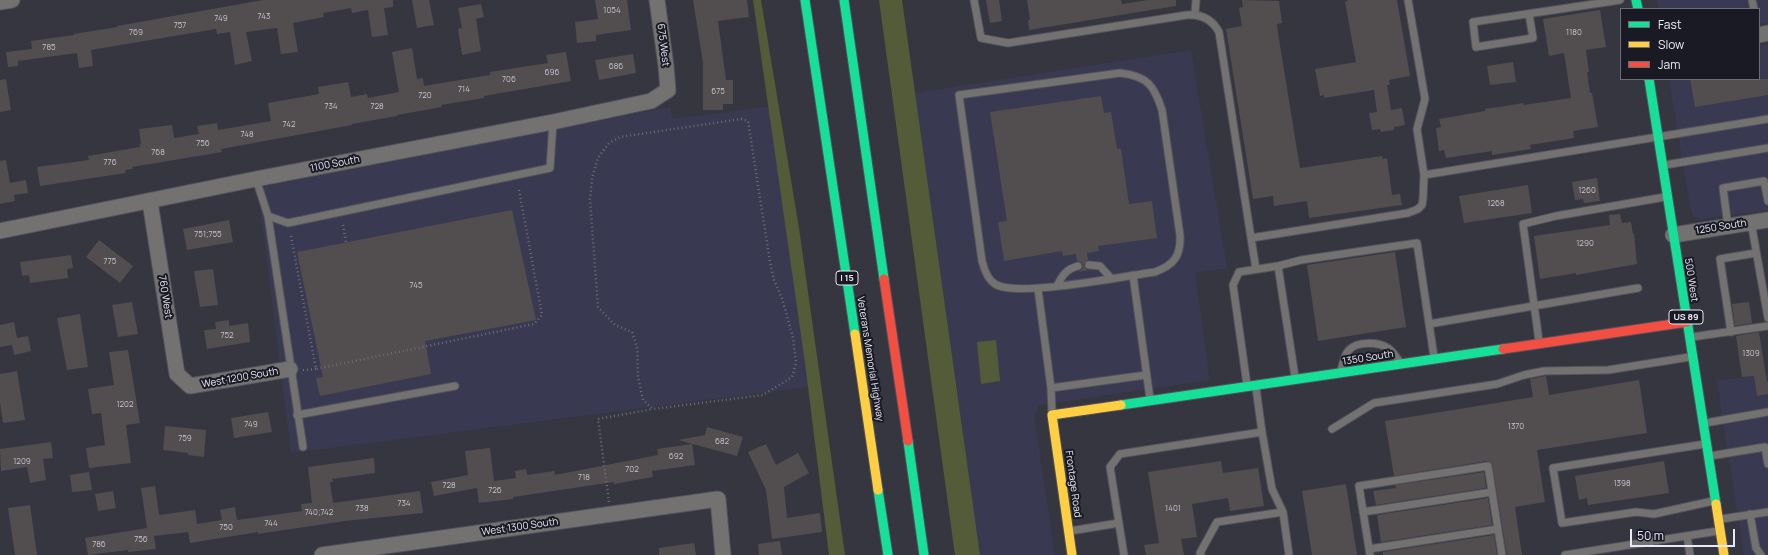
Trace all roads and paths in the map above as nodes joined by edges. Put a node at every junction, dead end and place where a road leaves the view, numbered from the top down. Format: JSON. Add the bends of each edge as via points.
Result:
{"nodes":[{"id":1,"x":12,"y":0,"type":"edge"},
{"id":2,"x":658,"y":0,"type":"edge"},
{"id":3,"x":805,"y":0,"type":"edge"},
{"id":4,"x":844,"y":0,"type":"edge"},
{"id":5,"x":974,"y":0,"type":"edge"},
{"id":6,"x":1196,"y":0,"type":"edge"},
{"id":7,"x":1408,"y":0,"type":"edge"},
{"id":8,"x":1620,"y":0,"type":"edge"},
{"id":9,"x":0,"y":2,"type":"edge"},
{"id":10,"x":1195,"y":14,"type":"junction"},
{"id":11,"x":1529,"y":14,"type":"junction"},
{"id":12,"x":1649,"y":80,"type":"edge"},
{"id":13,"x":668,"y":90,"type":"joint"},
{"id":14,"x":1768,"y":119,"type":"edge"},
{"id":15,"x":553,"y":122,"type":"junction"},
{"id":16,"x":1658,"y":137,"type":"junction"},
{"id":17,"x":1768,"y":148,"type":"edge"},
{"id":18,"x":1662,"y":166,"type":"junction"},
{"id":19,"x":1424,"y":175,"type":"junction"},
{"id":20,"x":256,"y":180,"type":"junction"},
{"id":21,"x":519,"y":190,"type":"dead end"},
{"id":22,"x":1667,"y":196,"type":"junction"},
{"id":23,"x":1768,"y":201,"type":"edge"},
{"id":24,"x":150,"y":202,"type":"junction"},
{"id":25,"x":268,"y":216,"type":"junction"},
{"id":26,"x":1768,"y":220,"type":"edge"},
{"id":27,"x":1751,"y":222,"type":"junction"},
{"id":28,"x":343,"y":225,"type":"dead end"},
{"id":29,"x":1728,"y":226,"type":"junction"},
{"id":30,"x":0,"y":232,"type":"edge"},
{"id":31,"x":1673,"y":235,"type":"junction"},
{"id":32,"x":291,"y":236,"type":"dead end"},
{"id":33,"x":1251,"y":238,"type":"junction"},
{"id":34,"x":346,"y":242,"type":"dead end"},
{"id":35,"x":1756,"y":253,"type":"junction"},
{"id":36,"x":1089,"y":265,"type":"dead end"},
{"id":37,"x":1078,"y":266,"type":"dead end"},
{"id":38,"x":1278,"y":266,"type":"junction"},
{"id":39,"x":1256,"y":269,"type":"junction"},
{"id":40,"x":1133,"y":275,"type":"junction"},
{"id":41,"x":1111,"y":278,"type":"junction"},
{"id":42,"x":1056,"y":286,"type":"junction"},
{"id":43,"x":1638,"y":288,"type":"dead end"},
{"id":44,"x":1038,"y":289,"type":"junction"},
{"id":45,"x":1534,"y":306,"type":"junction"},
{"id":46,"x":1768,"y":318,"type":"edge"},
{"id":47,"x":1687,"y":322,"type":"junction"},
{"id":48,"x":1429,"y":324,"type":"junction"},
{"id":49,"x":1768,"y":326,"type":"edge"},
{"id":50,"x":1731,"y":332,"type":"junction"},
{"id":51,"x":1689,"y":338,"type":"junction"},
{"id":52,"x":1539,"y":344,"type":"junction"},
{"id":53,"x":1692,"y":357,"type":"junction"},
{"id":54,"x":1434,"y":359,"type":"junction"},
{"id":55,"x":1401,"y":364,"type":"junction"},
{"id":56,"x":295,"y":369,"type":"junction"},
{"id":57,"x":316,"y":369,"type":"junction"},
{"id":58,"x":1340,"y":373,"type":"junction"},
{"id":59,"x":1146,"y":375,"type":"junction"},
{"id":60,"x":1295,"y":380,"type":"junction"},
{"id":61,"x":190,"y":386,"type":"joint"},
{"id":62,"x":455,"y":386,"type":"dead end"},
{"id":63,"x":1251,"y":386,"type":"junction"},
{"id":64,"x":1051,"y":388,"type":"junction"},
{"id":65,"x":1150,"y":401,"type":"junction"},
{"id":66,"x":653,"y":409,"type":"junction"},
{"id":67,"x":1768,"y":412,"type":"edge"},
{"id":68,"x":297,"y":415,"type":"junction"},
{"id":69,"x":1052,"y":415,"type":"junction"},
{"id":70,"x":1703,"y":423,"type":"junction"},
{"id":71,"x":1332,"y":429,"type":"dead end"},
{"id":72,"x":1262,"y":432,"type":"junction"},
{"id":73,"x":1706,"y":443,"type":"junction"},
{"id":74,"x":303,"y":447,"type":"dead end"},
{"id":75,"x":1708,"y":456,"type":"junction"},
{"id":76,"x":1768,"y":464,"type":"edge"},
{"id":77,"x":1492,"y":492,"type":"junction"},
{"id":78,"x":1715,"y":501,"type":"junction"},
{"id":79,"x":610,"y":504,"type":"dead end"},
{"id":80,"x":1282,"y":512,"type":"junction"},
{"id":81,"x":1364,"y":512,"type":"junction"},
{"id":82,"x":1768,"y":512,"type":"edge"},
{"id":83,"x":1750,"y":514,"type":"junction"},
{"id":84,"x":1718,"y":520,"type":"junction"},
{"id":85,"x":1119,"y":523,"type":"junction"},
{"id":86,"x":1498,"y":529,"type":"junction"},
{"id":87,"x":1720,"y":530,"type":"junction"},
{"id":88,"x":1068,"y":532,"type":"junction"},
{"id":89,"x":1687,"y":536,"type":"junction"},
{"id":90,"x":1370,"y":552,"type":"edge"},
{"id":91,"x":322,"y":555,"type":"edge"},
{"id":92,"x":723,"y":555,"type":"edge"},
{"id":93,"x":888,"y":555,"type":"edge"},
{"id":94,"x":924,"y":555,"type":"edge"},
{"id":95,"x":1072,"y":555,"type":"edge"},
{"id":96,"x":1124,"y":555,"type":"edge"},
{"id":97,"x":1201,"y":555,"type":"edge"},
{"id":98,"x":1289,"y":555,"type":"edge"},
{"id":99,"x":1502,"y":555,"type":"edge"},
{"id":100,"x":1565,"y":555,"type":"edge"},
{"id":101,"x":1690,"y":555,"type":"edge"},
{"id":102,"x":1724,"y":555,"type":"edge"},
{"id":103,"x":1761,"y":555,"type":"edge"}],
"edges":[{"from":1,"to":9,"type":"street"},
{"from":2,"to":13,"type":"street","name":"675 West"},
{"from":3,"to":93,"type":"main road","name":"Veterans Memorial Highway","number":"I 15"},
{"from":4,"to":94,"type":"main road"},
{"from":5,"to":10,"type":"lane","via":[[980,38],[1008,43]]},
{"from":6,"to":10,"type":"lane"},
{"from":7,"to":19,"type":"lane","via":[[1425,99],[1417,129]]},
{"from":8,"to":11,"type":"lane"},
{"from":10,"to":33,"type":"lane","via":[[1212,22],[1219,32]]},
{"from":11,"to":11,"type":"lane","via":[[1473,22],[1476,47],[1533,38]]},
{"from":12,"to":16,"type":"main road","name":"500 West","number":"US 89"},
{"from":13,"to":15,"type":"street","name":"1100 South","via":[[651,101]]},
{"from":14,"to":16,"type":"lane"},
{"from":15,"to":20,"type":"street","name":"1100 South"},
{"from":15,"to":25,"type":"lane","via":[[550,168],[288,223]]},
{"from":16,"to":18,"type":"main road","name":"500 West","number":"US 89"},
{"from":16,"to":19,"type":"lane"},
{"from":17,"to":18,"type":"lane"},
{"from":18,"to":22,"type":"main road","name":"500 West","number":"US 89"},
{"from":19,"to":33,"type":"lane","via":[[1422,204],[1413,211]]},
{"from":20,"to":24,"type":"street","name":"1100 South"},
{"from":20,"to":25,"type":"lane"},
{"from":21,"to":57,"type":"path","via":[[542,315],[534,324]]},
{"from":22,"to":31,"type":"main road","name":"500 West","number":"US 89"},
{"from":22,"to":45,"type":"lane","via":[[1523,224]]},
{"from":23,"to":29,"type":"lane","via":[[1764,181],[1723,188]]},
{"from":24,"to":30,"type":"street","name":"1100 South"},
{"from":24,"to":61,"type":"street","name":"760 West","via":[[177,374]]},
{"from":25,"to":56,"type":"lane"},
{"from":26,"to":27,"type":"street","name":"1250 South"},
{"from":27,"to":29,"type":"street","name":"1250 South"},
{"from":27,"to":35,"type":"lane"},
{"from":28,"to":34,"type":"path"},
{"from":29,"to":31,"type":"street","name":"1250 South"},
{"from":31,"to":47,"type":"main road","name":"500 West","number":"US 89"},
{"from":32,"to":57,"type":"path"},
{"from":33,"to":39,"type":"lane"},
{"from":35,"to":46,"type":"lane"},
{"from":35,"to":50,"type":"lane","via":[[1720,259]]},
{"from":36,"to":41,"type":"lane","via":[[1100,266]]},
{"from":37,"to":42,"type":"lane","via":[[1064,273]]},
{"from":38,"to":39,"type":"lane"},
{"from":38,"to":48,"type":"lane","via":[[1301,260],[1416,243]]},
{"from":38,"to":60,"type":"lane"},
{"from":39,"to":63,"type":"lane","via":[[1239,272],[1233,285]]},
{"from":40,"to":41,"type":"lane"},
{"from":40,"to":44,"type":"lane","via":[[1155,272],[1172,263],[1181,245],[1162,110],[1153,87],[1135,75],[1120,73],[959,94],[984,269],[994,284],[1003,288]]},
{"from":40,"to":59,"type":"lane"},
{"from":41,"to":42,"type":"lane"},
{"from":42,"to":44,"type":"lane"},
{"from":43,"to":45,"type":"lane"},
{"from":44,"to":64,"type":"lane"},
{"from":45,"to":48,"type":"lane"},
{"from":45,"to":52,"type":"lane"},
{"from":47,"to":51,"type":"main road","name":"500 West","number":"US 89"},
{"from":47,"to":52,"type":"main road","name":"1350 South"},
{"from":48,"to":54,"type":"lane"},
{"from":49,"to":50,"type":"lane"},
{"from":50,"to":51,"type":"lane"},
{"from":51,"to":53,"type":"main road","name":"500 West","number":"US 89"},
{"from":52,"to":54,"type":"main road","name":"1350 South"},
{"from":53,"to":70,"type":"main road","name":"500 West","number":"US 89"},
{"from":53,"to":71,"type":"lane","via":[[1608,370],[1544,371],[1524,374],[1497,384],[1374,403]]},
{"from":54,"to":55,"type":"main road","name":"1350 South"},
{"from":55,"to":58,"type":"main road","name":"1350 South"},
{"from":55,"to":58,"type":"lane","via":[[1386,347],[1366,344],[1354,346],[1349,350]]},
{"from":56,"to":57,"type":"path"},
{"from":56,"to":61,"type":"street","name":"West 1200 South"},
{"from":56,"to":68,"type":"lane"},
{"from":58,"to":60,"type":"main road","name":"1350 South"},
{"from":59,"to":64,"type":"lane"},
{"from":59,"to":65,"type":"lane"},
{"from":60,"to":63,"type":"main road","name":"1350 South"},
{"from":62,"to":68,"type":"lane"},
{"from":63,"to":65,"type":"main road","name":"1350 South"},
{"from":63,"to":72,"type":"lane"},
{"from":64,"to":69,"type":"lane"},
{"from":65,"to":69,"type":"main road","name":"1350 South"},
{"from":66,"to":66,"type":"path","via":[[643,400],[638,377],[637,346],[632,332],[615,325],[598,307],[590,199],[592,178],[598,158],[609,143],[620,137],[741,119],[748,121],[771,268],[793,338],[796,363],[792,378],[763,395]]},
{"from":66,"to":79,"type":"path","via":[[598,419]]},
{"from":67,"to":70,"type":"lane"},
{"from":68,"to":74,"type":"lane"},
{"from":69,"to":88,"type":"main road","name":"Frontage Road"},
{"from":70,"to":73,"type":"main road","name":"500 West","number":"US 89"},
{"from":72,"to":80,"type":"lane","via":[[1272,489]]},
{"from":72,"to":85,"type":"lane","via":[[1120,454],[1110,467]]},
{"from":73,"to":75,"type":"main road","name":"500 West","number":"US 89"},
{"from":73,"to":78,"type":"lane","via":[[1553,468],[1562,523],[1636,512],[1654,514]]},
{"from":75,"to":76,"type":"lane","via":[[1765,447]]},
{"from":75,"to":78,"type":"main road","name":"500 West","number":"US 89"},
{"from":77,"to":81,"type":"lane"},
{"from":77,"to":81,"type":"lane","via":[[1488,466],[1359,486]]},
{"from":77,"to":86,"type":"lane"},
{"from":78,"to":84,"type":"main road","name":"500 West","number":"US 89"},
{"from":80,"to":97,"type":"lane","via":[[1217,522]]},
{"from":80,"to":98,"type":"lane"},
{"from":81,"to":90,"type":"lane"},
{"from":82,"to":83,"type":"lane"},
{"from":83,"to":84,"type":"lane"},
{"from":83,"to":103,"type":"lane","via":[[1756,548]]},
{"from":84,"to":87,"type":"main road","name":"500 West","number":"US 89"},
{"from":85,"to":88,"type":"lane"},
{"from":85,"to":96,"type":"lane"},
{"from":86,"to":90,"type":"lane"},
{"from":86,"to":99,"type":"lane"},
{"from":87,"to":89,"type":"lane"},
{"from":87,"to":102,"type":"main road","name":"500 West","number":"US 89"},
{"from":88,"to":95,"type":"main road","name":"Frontage Road"},
{"from":89,"to":100,"type":"lane"},
{"from":89,"to":101,"type":"lane"},
{"from":91,"to":92,"type":"street","name":"West 1300 South","via":[[718,499]]}]}
